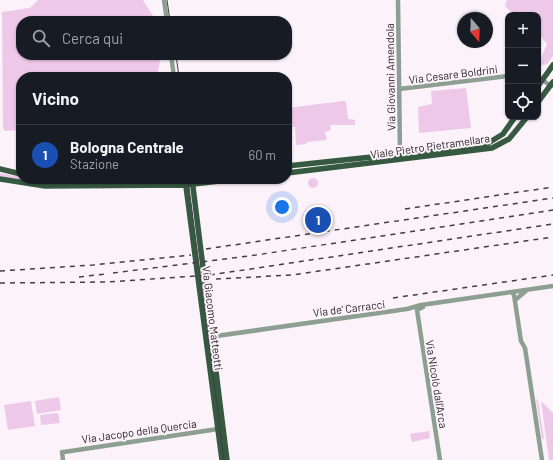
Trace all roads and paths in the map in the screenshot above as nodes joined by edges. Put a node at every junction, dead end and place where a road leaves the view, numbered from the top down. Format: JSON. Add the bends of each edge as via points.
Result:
{"nodes":[{"id":1,"x":164,"y":0,"type":"edge"},
{"id":2,"x":398,"y":0,"type":"edge"},
{"id":3,"x":166,"y":16,"type":"edge"},
{"id":4,"x":172,"y":60,"type":"edge"},
{"id":5,"x":553,"y":65,"type":"edge"},
{"id":6,"x":173,"y":72,"type":"edge"},
{"id":7,"x":505,"y":76,"type":"edge"},
{"id":8,"x":541,"y":77,"type":"edge"},
{"id":9,"x":541,"y":78,"type":"edge"},
{"id":10,"x":552,"y":84,"type":"edge"},
{"id":11,"x":399,"y":89,"type":"junction"},
{"id":12,"x":541,"y":98,"type":"edge"},
{"id":13,"x":514,"y":120,"type":"edge"},
{"id":14,"x":525,"y":120,"type":"edge"},
{"id":15,"x":400,"y":154,"type":"junction"},
{"id":16,"x":292,"y":165,"type":"edge"},
{"id":17,"x":348,"y":166,"type":"junction"},
{"id":18,"x":0,"y":170,"type":"edge"},
{"id":19,"x":292,"y":172,"type":"edge"},
{"id":20,"x":16,"y":173,"type":"edge"},
{"id":21,"x":0,"y":179,"type":"edge"},
{"id":22,"x":16,"y":182,"type":"edge"},
{"id":23,"x":29,"y":184,"type":"edge"},
{"id":24,"x":144,"y":184,"type":"edge"},
{"id":25,"x":186,"y":184,"type":"edge"},
{"id":26,"x":193,"y":184,"type":"edge"},
{"id":27,"x":103,"y":186,"type":"joint"},
{"id":28,"x":553,"y":286,"type":"edge"},
{"id":29,"x":530,"y":289,"type":"junction"},
{"id":30,"x":512,"y":292,"type":"junction"},
{"id":31,"x":495,"y":294,"type":"junction"},
{"id":32,"x":515,"y":300,"type":"junction"},
{"id":33,"x":417,"y":310,"type":"joint"},
{"id":34,"x":213,"y":336,"type":"junction"},
{"id":35,"x":205,"y":337,"type":"junction"},
{"id":36,"x":218,"y":429,"type":"junction"},
{"id":37,"x":63,"y":460,"type":"edge"},
{"id":38,"x":222,"y":460,"type":"edge"},
{"id":39,"x":228,"y":460,"type":"edge"},
{"id":40,"x":440,"y":460,"type":"edge"},
{"id":41,"x":542,"y":460,"type":"edge"}],
"edges":[{"from":1,"to":3,"type":"street"},
{"from":2,"to":11,"type":"street","name":"Via Giovanni Amendola"},
{"from":4,"to":6,"type":"street"},
{"from":5,"to":8,"type":"main road"},
{"from":7,"to":11,"type":"street","name":"Via Cesare Boldrini"},
{"from":9,"to":10,"type":"street"},
{"from":10,"to":12,"type":"main road"},
{"from":11,"to":15,"type":"street","name":"Via Giovanni Amendola"},
{"from":13,"to":15,"type":"main road","name":"Viale Pietro Pietramellara","via":[[503,134],[485,145]]},
{"from":14,"to":17,"type":"main road","name":"Viale Pietro Pietramellara","via":[[509,139],[492,148]]},
{"from":15,"to":16,"type":"main road","name":"Viale Pietro Pietramellara"},
{"from":15,"to":17,"type":"main road","name":"Viale Pietro Pietramellara","via":[[394,159]]},
{"from":17,"to":19,"type":"main road","name":"Viale Pietro Pietramellara"},
{"from":18,"to":20,"type":"main road"},
{"from":21,"to":22,"type":"main road"},
{"from":23,"to":27,"type":"main road"},
{"from":24,"to":27,"type":"main road"},
{"from":25,"to":35,"type":"main road","name":"Via Giacomo Matteotti"},
{"from":26,"to":34,"type":"main road","name":"Via Giacomo Matteotti"},
{"from":28,"to":29,"type":"street","name":"Via de' Carracci"},
{"from":29,"to":30,"type":"street","name":"Via de' Carracci"},
{"from":29,"to":32,"type":"street","name":"Via de' Carracci"},
{"from":30,"to":31,"type":"street","name":"Via de' Carracci"},
{"from":30,"to":32,"type":"street"},
{"from":31,"to":33,"type":"street","name":"Via de' Carracci"},
{"from":31,"to":34,"type":"street","name":"Via de' Carracci"},
{"from":32,"to":41,"type":"street"},
{"from":33,"to":40,"type":"street","name":"Via Nicolò dall'Arca"},
{"from":34,"to":35,"type":"street","name":"Via de' Carracci"},
{"from":34,"to":39,"type":"main road","name":"Via Giacomo Matteotti"},
{"from":35,"to":36,"type":"main road","name":"Via Giacomo Matteotti"},
{"from":36,"to":37,"type":"street","name":"Via Jacopo della Quercia","via":[[62,452]]},
{"from":36,"to":38,"type":"main road","name":"Via Giacomo Matteotti"}]}
